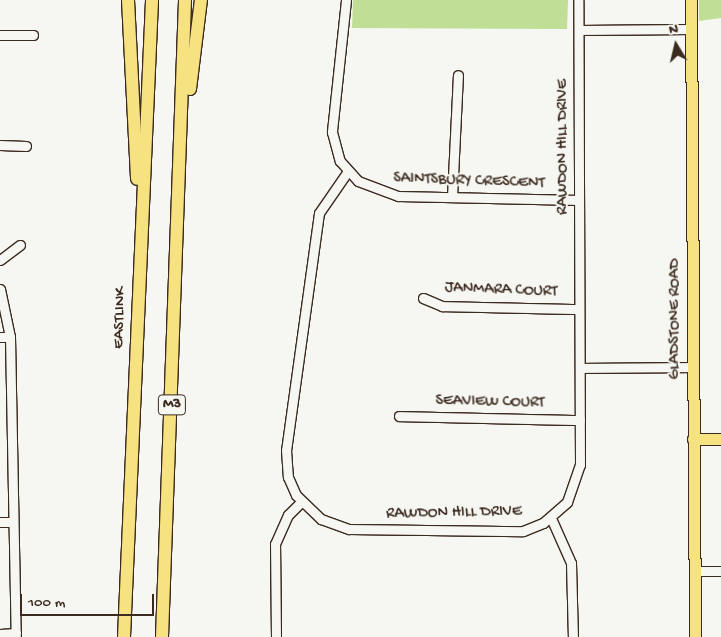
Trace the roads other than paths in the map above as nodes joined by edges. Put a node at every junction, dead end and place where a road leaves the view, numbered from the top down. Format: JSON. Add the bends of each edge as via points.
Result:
{"nodes":[{"id":1,"x":128,"y":0,"type":"edge"},
{"id":2,"x":152,"y":0,"type":"edge"},
{"id":3,"x":185,"y":0,"type":"edge"},
{"id":4,"x":201,"y":0,"type":"edge"},
{"id":5,"x":346,"y":0,"type":"edge"},
{"id":6,"x":578,"y":0,"type":"edge"},
{"id":7,"x":691,"y":0,"type":"edge"},
{"id":8,"x":691,"y":29,"type":"junction"},
{"id":9,"x":578,"y":30,"type":"junction"},
{"id":10,"x":0,"y":35,"type":"edge"},
{"id":11,"x":33,"y":35,"type":"dead end"},
{"id":12,"x":458,"y":75,"type":"dead end"},
{"id":13,"x":0,"y":145,"type":"edge"},
{"id":14,"x":26,"y":146,"type":"dead end"},
{"id":15,"x":348,"y":171,"type":"junction"},
{"id":16,"x":180,"y":173,"type":"junction"},
{"id":17,"x":452,"y":197,"type":"junction"},
{"id":18,"x":579,"y":200,"type":"junction"},
{"id":19,"x":140,"y":244,"type":"junction"},
{"id":20,"x":20,"y":245,"type":"dead end"},
{"id":21,"x":0,"y":260,"type":"edge"},
{"id":22,"x":0,"y":289,"type":"edge"},
{"id":23,"x":423,"y":298,"type":"dead end"},
{"id":24,"x":579,"y":309,"type":"junction"},
{"id":25,"x":0,"y":337,"type":"edge"},
{"id":26,"x":10,"y":337,"type":"junction"},
{"id":27,"x":693,"y":367,"type":"junction"},
{"id":28,"x":581,"y":368,"type":"junction"},
{"id":29,"x":399,"y":416,"type":"dead end"},
{"id":30,"x":580,"y":420,"type":"junction"},
{"id":31,"x":693,"y":439,"type":"junction"},
{"id":32,"x":721,"y":439,"type":"edge"},
{"id":33,"x":301,"y":502,"type":"junction"},
{"id":34,"x":551,"y":518,"type":"junction"},
{"id":35,"x":0,"y":522,"type":"edge"},
{"id":36,"x":11,"y":522,"type":"junction"},
{"id":37,"x":695,"y":571,"type":"junction"},
{"id":38,"x":721,"y":571,"type":"edge"},
{"id":39,"x":0,"y":634,"type":"edge"},
{"id":40,"x":16,"y":635,"type":"edge"},
{"id":41,"x":124,"y":637,"type":"edge"},
{"id":42,"x":162,"y":637,"type":"edge"},
{"id":43,"x":276,"y":637,"type":"edge"},
{"id":44,"x":572,"y":637,"type":"edge"},
{"id":45,"x":695,"y":637,"type":"edge"}],
"edges":[{"from":1,"to":19,"type":"highway"},
{"from":2,"to":19,"type":"highway","name":"EASTLINK","number":"M3"},
{"from":3,"to":16,"type":"highway","number":"M3"},
{"from":4,"to":16,"type":"highway"},
{"from":5,"to":15,"type":"street","name":"SAINTSBURY CRESCENT","via":[[331,119],[340,161]]},
{"from":6,"to":9,"type":"street","name":"RAWDON HILL DRIVE"},
{"from":7,"to":8,"type":"main road","name":"GLADSTONE ROAD"},
{"from":8,"to":9,"type":"street"},
{"from":8,"to":27,"type":"main road","name":"GLADSTONE ROAD"},
{"from":9,"to":18,"type":"street","name":"RAWDON HILL DRIVE"},
{"from":10,"to":11,"type":"street"},
{"from":12,"to":17,"type":"street"},
{"from":13,"to":14,"type":"street"},
{"from":15,"to":17,"type":"street","name":"SAINTSBURY CRESCENT","via":[[366,187],[389,195]]},
{"from":15,"to":33,"type":"street","name":"RAWDON HILL DRIVE","via":[[319,213],[286,450],[288,476]]},
{"from":16,"to":42,"type":"highway","number":"M3"},
{"from":17,"to":18,"type":"street","name":"SAINTSBURY CRESCENT"},
{"from":18,"to":24,"type":"street","name":"RAWDON HILL DRIVE"},
{"from":19,"to":41,"type":"highway","name":"EASTLINK","number":"M3"},
{"from":20,"to":21,"type":"street"},
{"from":22,"to":26,"type":"street"},
{"from":23,"to":24,"type":"street","name":"JANMARA COURT","via":[[442,306]]},
{"from":24,"to":28,"type":"street","name":"RAWDON HILL DRIVE"},
{"from":25,"to":26,"type":"street"},
{"from":26,"to":36,"type":"street"},
{"from":27,"to":28,"type":"street"},
{"from":27,"to":31,"type":"main road","name":"GLADSTONE ROAD"},
{"from":28,"to":30,"type":"street","name":"RAWDON HILL DRIVE"},
{"from":29,"to":30,"type":"street","name":"SEAVIEW COURT"},
{"from":30,"to":34,"type":"street","name":"RAWDON HILL DRIVE","via":[[576,484]]},
{"from":31,"to":32,"type":"main road"},
{"from":31,"to":37,"type":"main road","name":"GLADSTONE ROAD"},
{"from":33,"to":34,"type":"street","name":"RAWDON HILL DRIVE","via":[[320,519],[349,529],[523,530]]},
{"from":33,"to":43,"type":"street","via":[[288,515],[275,544]]},
{"from":34,"to":44,"type":"street","via":[[571,563]]},
{"from":35,"to":36,"type":"street"},
{"from":36,"to":40,"type":"street"},
{"from":37,"to":38,"type":"street"},
{"from":37,"to":45,"type":"main road","name":"GLADSTONE ROAD"},
{"from":39,"to":40,"type":"street"}]}
